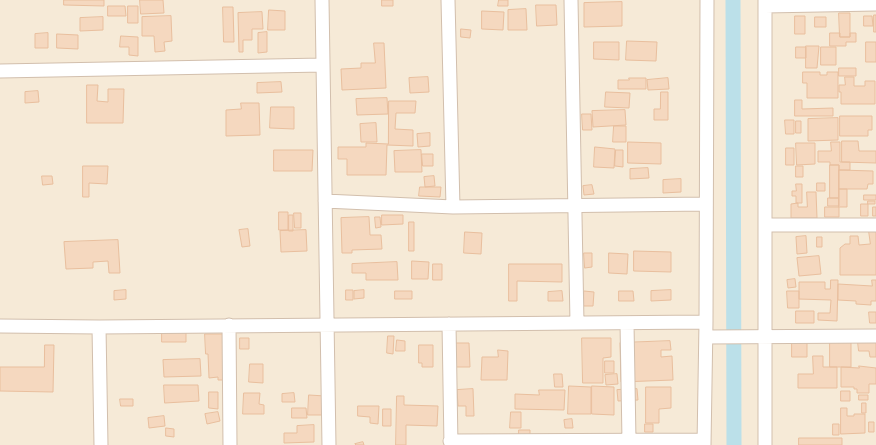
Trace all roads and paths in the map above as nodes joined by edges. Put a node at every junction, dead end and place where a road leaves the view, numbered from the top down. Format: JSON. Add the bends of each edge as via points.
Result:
{"nodes":[{"id":1,"x":322,"y":0,"type":"edge"},
{"id":2,"x":448,"y":0,"type":"edge"},
{"id":3,"x":571,"y":0,"type":"edge"},
{"id":4,"x":707,"y":0,"type":"edge"},
{"id":5,"x":765,"y":3,"type":"edge"},
{"id":6,"x":876,"y":4,"type":"edge"},
{"id":7,"x":323,"y":65,"type":"junction"},
{"id":8,"x":0,"y":71,"type":"edge"},
{"id":9,"x":325,"y":201,"type":"junction"},
{"id":10,"x":706,"y":204,"type":"junction"},
{"id":11,"x":575,"y":206,"type":"junction"},
{"id":12,"x":453,"y":207,"type":"junction"},
{"id":13,"x":765,"y":225,"type":"junction"},
{"id":14,"x":876,"y":225,"type":"edge"},
{"id":15,"x":706,"y":322,"type":"junction"},
{"id":16,"x":577,"y":323,"type":"junction"},
{"id":17,"x":627,"y":323,"type":"junction"},
{"id":18,"x":327,"y":324,"type":"junction"},
{"id":19,"x":449,"y":324,"type":"junction"},
{"id":20,"x":230,"y":325,"type":"junction"},
{"id":21,"x":0,"y":326,"type":"edge"},
{"id":22,"x":99,"y":327,"type":"junction"},
{"id":23,"x":876,"y":336,"type":"edge"},
{"id":24,"x":706,"y":337,"type":"junction"},
{"id":25,"x":765,"y":337,"type":"junction"},
{"id":26,"x":629,"y":441,"type":"junction"},
{"id":27,"x":704,"y":442,"type":"edge"},
{"id":28,"x":450,"y":443,"type":"edge"},
{"id":29,"x":100,"y":445,"type":"edge"},
{"id":30,"x":230,"y":445,"type":"edge"},
{"id":31,"x":329,"y":445,"type":"edge"},
{"id":32,"x":765,"y":445,"type":"edge"}],
"edges":[{"from":1,"to":7,"type":"street"},
{"from":2,"to":12,"type":"street"},
{"from":3,"to":11,"type":"street"},
{"from":4,"to":10,"type":"street"},
{"from":5,"to":6,"type":"street"},
{"from":5,"to":13,"type":"street"},
{"from":7,"to":8,"type":"street"},
{"from":7,"to":9,"type":"street"},
{"from":9,"to":12,"type":"street"},
{"from":9,"to":18,"type":"street"},
{"from":10,"to":11,"type":"street"},
{"from":10,"to":15,"type":"street"},
{"from":11,"to":12,"type":"street"},
{"from":11,"to":16,"type":"street"},
{"from":13,"to":14,"type":"street"},
{"from":13,"to":25,"type":"street"},
{"from":15,"to":17,"type":"street"},
{"from":15,"to":24,"type":"street"},
{"from":16,"to":17,"type":"street"},
{"from":16,"to":19,"type":"street"},
{"from":17,"to":26,"type":"street"},
{"from":18,"to":19,"type":"street"},
{"from":18,"to":20,"type":"street"},
{"from":18,"to":31,"type":"street"},
{"from":19,"to":28,"type":"street"},
{"from":20,"to":22,"type":"street"},
{"from":20,"to":30,"type":"street"},
{"from":21,"to":22,"type":"street"},
{"from":22,"to":29,"type":"street"},
{"from":23,"to":25,"type":"street"},
{"from":24,"to":25,"type":"street"},
{"from":24,"to":27,"type":"street"},
{"from":25,"to":32,"type":"street"},
{"from":26,"to":27,"type":"street"},
{"from":26,"to":28,"type":"street"}]}
